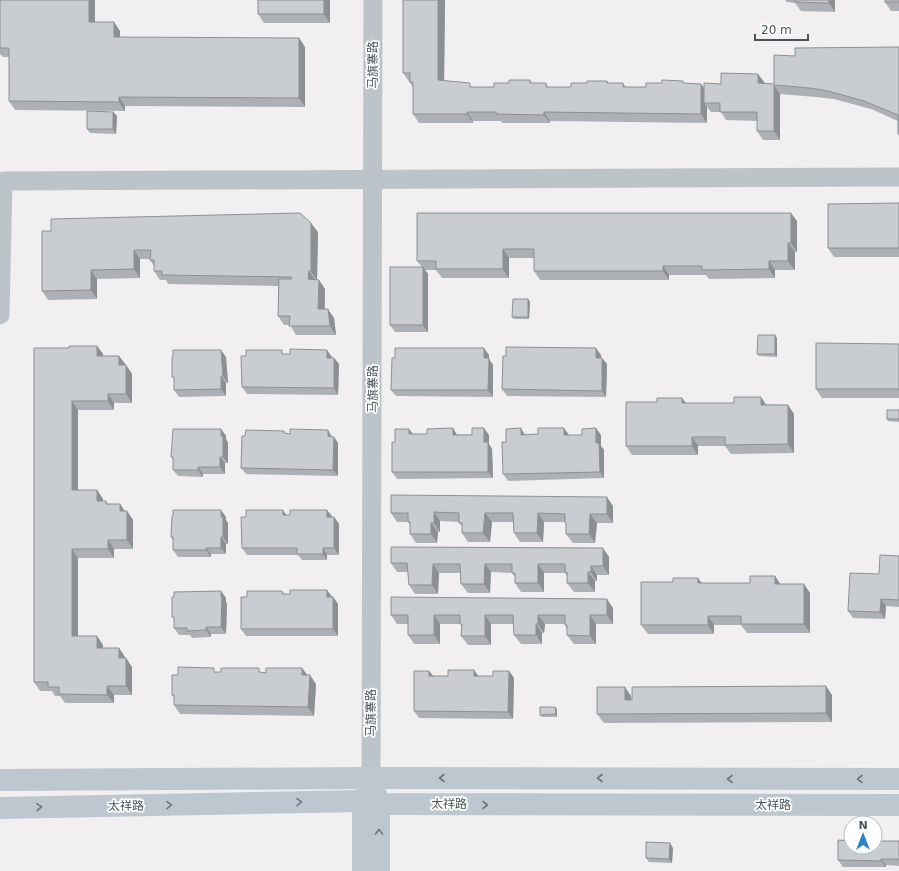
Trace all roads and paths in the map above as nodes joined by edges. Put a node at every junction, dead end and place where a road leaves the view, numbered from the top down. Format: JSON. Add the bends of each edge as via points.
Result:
{"nodes":[{"id":1,"x":373,"y":0,"type":"edge"},
{"id":2,"x":899,"y":177,"type":"edge"},
{"id":3,"x":373,"y":180,"type":"junction"},
{"id":4,"x":0,"y":315,"type":"edge"},
{"id":5,"x":371,"y":778,"type":"junction"},
{"id":6,"x":899,"y":779,"type":"edge"},
{"id":7,"x":0,"y":780,"type":"edge"},
{"id":8,"x":371,"y":803,"type":"junction"},
{"id":9,"x":899,"y":805,"type":"edge"},
{"id":10,"x":0,"y":808,"type":"edge"},
{"id":11,"x":363,"y":871,"type":"edge"},
{"id":12,"x":379,"y":871,"type":"edge"}],
"edges":[{"from":1,"to":3,"type":"street","name":"马旗寨路"},
{"from":2,"to":3,"type":"street"},
{"from":3,"to":4,"type":"street","via":[[3,181]]},
{"from":3,"to":5,"type":"street","name":"马旗寨路"},
{"from":6,"to":5,"type":"street","one_way":true},
{"from":5,"to":7,"type":"street"},
{"from":5,"to":8,"type":"street","name":"马旗寨路"},
{"from":8,"to":9,"type":"street","name":"太祥路","one_way":true},
{"from":10,"to":8,"type":"street","name":"太祥路","one_way":true},
{"from":8,"to":11,"type":"street","name":"马旗寨路"},
{"from":12,"to":8,"type":"street","name":"马旗寨路","one_way":true}]}
